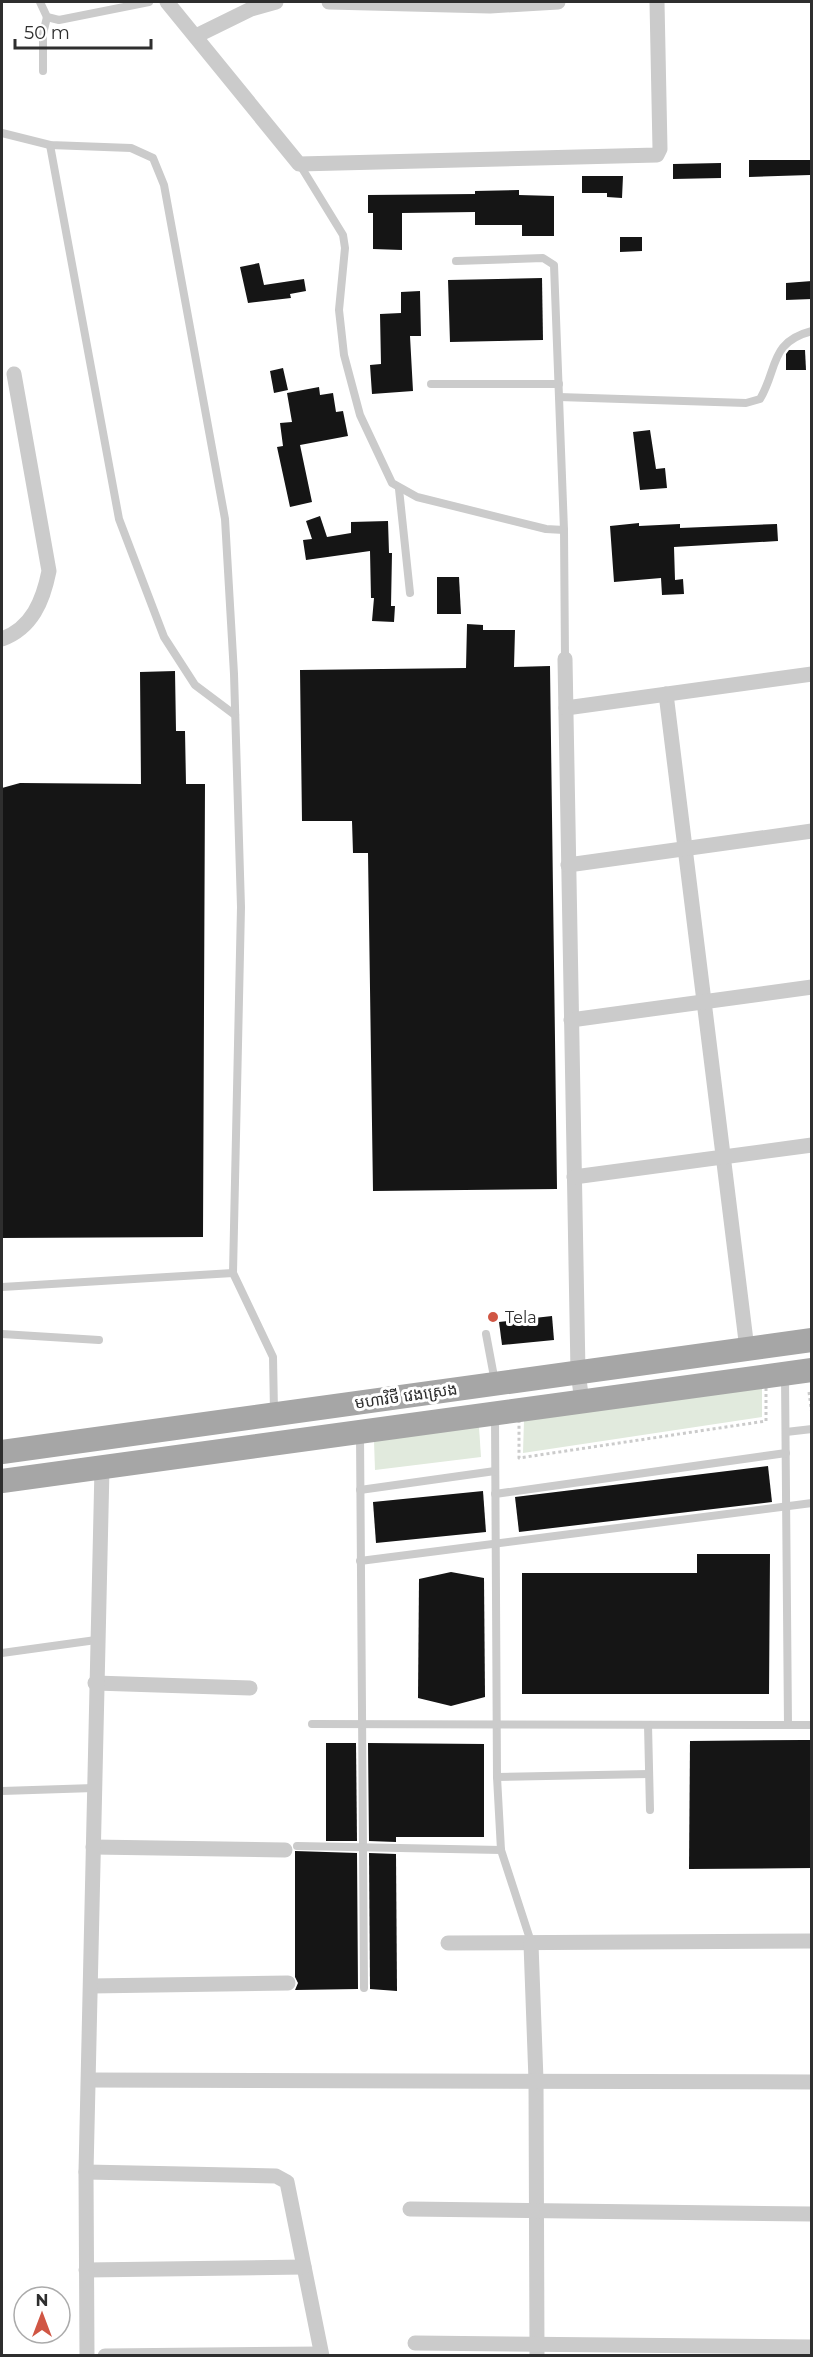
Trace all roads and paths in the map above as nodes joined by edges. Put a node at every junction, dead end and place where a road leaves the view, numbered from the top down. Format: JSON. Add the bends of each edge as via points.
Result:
{"nodes":[{"id":1,"x":40,"y":2,"type":"edge"},
{"id":2,"x":149,"y":2,"type":"edge"},
{"id":3,"x":167,"y":2,"type":"edge"},
{"id":4,"x":276,"y":2,"type":"edge"},
{"id":5,"x":329,"y":2,"type":"edge"},
{"id":6,"x":558,"y":2,"type":"edge"},
{"id":7,"x":657,"y":2,"type":"edge"},
{"id":8,"x":47,"y":17,"type":"junction"},
{"id":9,"x":195,"y":36,"type":"junction"},
{"id":10,"x":43,"y":71,"type":"dead end"},
{"id":11,"x":2,"y":133,"type":"edge"},
{"id":12,"x":50,"y":145,"type":"junction"},
{"id":13,"x":299,"y":164,"type":"junction"},
{"id":14,"x":456,"y":261,"type":"dead end"},
{"id":15,"x":812,"y":331,"type":"edge"},
{"id":16,"x":14,"y":374,"type":"dead end"},
{"id":17,"x":431,"y":384,"type":"dead end"},
{"id":18,"x":559,"y":384,"type":"junction"},
{"id":19,"x":559,"y":397,"type":"junction"},
{"id":20,"x":399,"y":489,"type":"junction"},
{"id":21,"x":564,"y":530,"type":"junction"},
{"id":22,"x":410,"y":593,"type":"dead end"},
{"id":23,"x":2,"y":639,"type":"edge"},
{"id":24,"x":565,"y":659,"type":"joint"},
{"id":25,"x":812,"y":674,"type":"edge"},
{"id":26,"x":666,"y":694,"type":"junction"},
{"id":27,"x":566,"y":708,"type":"junction"},
{"id":28,"x":235,"y":715,"type":"junction"},
{"id":29,"x":812,"y":831,"type":"edge"},
{"id":30,"x":685,"y":849,"type":"junction"},
{"id":31,"x":568,"y":865,"type":"junction"},
{"id":32,"x":812,"y":987,"type":"edge"},
{"id":33,"x":704,"y":1002,"type":"junction"},
{"id":34,"x":572,"y":1020,"type":"junction"},
{"id":35,"x":812,"y":1145,"type":"edge"},
{"id":36,"x":723,"y":1157,"type":"junction"},
{"id":37,"x":574,"y":1177,"type":"junction"},
{"id":38,"x":233,"y":1273,"type":"junction"},
{"id":39,"x":2,"y":1287,"type":"edge"},
{"id":40,"x":2,"y":1334,"type":"edge"},
{"id":41,"x":486,"y":1334,"type":"dead end"},
{"id":42,"x":99,"y":1340,"type":"dead end"},
{"id":43,"x":812,"y":1340,"type":"edge"},
{"id":44,"x":747,"y":1349,"type":"junction"},
{"id":45,"x":578,"y":1372,"type":"junction"},
{"id":46,"x":785,"y":1374,"type":"junction"},
{"id":47,"x":810,"y":1378,"type":"edge"},
{"id":48,"x":495,"y":1383,"type":"junction"},
{"id":49,"x":582,"y":1401,"type":"junction"},
{"id":50,"x":274,"y":1414,"type":"junction"},
{"id":51,"x":495,"y":1414,"type":"junction"},
{"id":52,"x":812,"y":1415,"type":"edge"},
{"id":53,"x":519,"y":1417,"type":"joint"},
{"id":54,"x":812,"y":1429,"type":"edge"},
{"id":55,"x":360,"y":1432,"type":"junction"},
{"id":56,"x":786,"y":1432,"type":"junction"},
{"id":57,"x":279,"y":1444,"type":"junction"},
{"id":58,"x":2,"y":1452,"type":"edge"},
{"id":59,"x":786,"y":1453,"type":"junction"},
{"id":60,"x":102,"y":1467,"type":"junction"},
{"id":61,"x":495,"y":1471,"type":"junction"},
{"id":62,"x":2,"y":1481,"type":"edge"},
{"id":63,"x":360,"y":1490,"type":"junction"},
{"id":64,"x":495,"y":1494,"type":"junction"},
{"id":65,"x":812,"y":1503,"type":"edge"},
{"id":66,"x":786,"y":1506,"type":"junction"},
{"id":67,"x":496,"y":1543,"type":"junction"},
{"id":68,"x":360,"y":1561,"type":"junction"},
{"id":69,"x":96,"y":1640,"type":"junction"},
{"id":70,"x":2,"y":1653,"type":"edge"},
{"id":71,"x":95,"y":1683,"type":"junction"},
{"id":72,"x":250,"y":1688,"type":"dead end"},
{"id":73,"x":312,"y":1724,"type":"dead end"},
{"id":74,"x":362,"y":1724,"type":"junction"},
{"id":75,"x":497,"y":1724,"type":"junction"},
{"id":76,"x":648,"y":1725,"type":"junction"},
{"id":77,"x":788,"y":1725,"type":"junction"},
{"id":78,"x":812,"y":1725,"type":"edge"},
{"id":79,"x":649,"y":1774,"type":"junction"},
{"id":80,"x":497,"y":1777,"type":"junction"},
{"id":81,"x":94,"y":1788,"type":"junction"},
{"id":82,"x":2,"y":1791,"type":"edge"},
{"id":83,"x":650,"y":1810,"type":"dead end"},
{"id":84,"x":93,"y":1847,"type":"junction"},
{"id":85,"x":291,"y":1848,"type":"joint"},
{"id":86,"x":363,"y":1848,"type":"junction"},
{"id":87,"x":501,"y":1850,"type":"junction"},
{"id":88,"x":812,"y":1941,"type":"edge"},
{"id":89,"x":448,"y":1943,"type":"dead end"},
{"id":90,"x":531,"y":1944,"type":"junction"},
{"id":91,"x":288,"y":1983,"type":"dead end"},
{"id":92,"x":91,"y":1986,"type":"junction"},
{"id":93,"x":364,"y":1988,"type":"dead end"},
{"id":94,"x":90,"y":2080,"type":"junction"},
{"id":95,"x":536,"y":2080,"type":"junction"},
{"id":96,"x":812,"y":2082,"type":"edge"},
{"id":97,"x":86,"y":2172,"type":"junction"},
{"id":98,"x":410,"y":2209,"type":"dead end"},
{"id":99,"x":536,"y":2210,"type":"junction"},
{"id":100,"x":812,"y":2214,"type":"edge"},
{"id":101,"x":304,"y":2267,"type":"junction"},
{"id":102,"x":86,"y":2270,"type":"junction"},
{"id":103,"x":415,"y":2343,"type":"dead end"},
{"id":104,"x":812,"y":2347,"type":"edge"},
{"id":105,"x":537,"y":2350,"type":"edge"},
{"id":106,"x":87,"y":2355,"type":"edge"},
{"id":107,"x":105,"y":2355,"type":"edge"},
{"id":108,"x":321,"y":2355,"type":"edge"}],
"edges":[{"from":1,"to":8,"type":"lane"},
{"from":2,"to":8,"type":"lane","via":[[59,20]]},
{"from":3,"to":9,"type":"street"},
{"from":4,"to":9,"type":"street","via":[[251,9]]},
{"from":5,"to":6,"type":"street","via":[[490,6]]},
{"from":7,"to":13,"type":"street","via":[[657,155]]},
{"from":8,"to":10,"type":"lane"},
{"from":9,"to":13,"type":"street"},
{"from":11,"to":12,"type":"lane"},
{"from":12,"to":28,"type":"lane","via":[[118,519],[164,637],[195,685]]},
{"from":12,"to":28,"type":"lane","via":[[131,148],[153,158],[164,185],[225,519]]},
{"from":13,"to":20,"type":"lane","via":[[343,235],[339,310],[344,356],[360,415],[392,483]]},
{"from":14,"to":18,"type":"lane","via":[[549,260],[554,265]]},
{"from":15,"to":19,"type":"lane","via":[[785,344],[775,356],[760,399],[746,403]]},
{"from":16,"to":23,"type":"street","via":[[49,571],[44,597],[32,618],[16,634]]},
{"from":17,"to":18,"type":"lane"},
{"from":18,"to":19,"type":"lane"},
{"from":19,"to":21,"type":"lane"},
{"from":20,"to":21,"type":"lane","via":[[546,529]]},
{"from":20,"to":22,"type":"lane"},
{"from":21,"to":24,"type":"lane"},
{"from":24,"to":27,"type":"street"},
{"from":25,"to":26,"type":"street"},
{"from":26,"to":27,"type":"street"},
{"from":26,"to":30,"type":"street"},
{"from":27,"to":31,"type":"street"},
{"from":28,"to":38,"type":"lane","via":[[241,907]]},
{"from":29,"to":30,"type":"street"},
{"from":30,"to":31,"type":"street"},
{"from":30,"to":33,"type":"street"},
{"from":31,"to":34,"type":"street"},
{"from":32,"to":33,"type":"street"},
{"from":33,"to":34,"type":"street"},
{"from":33,"to":36,"type":"street"},
{"from":34,"to":37,"type":"street"},
{"from":35,"to":36,"type":"street"},
{"from":36,"to":37,"type":"street"},
{"from":36,"to":44,"type":"street"},
{"from":37,"to":45,"type":"street"},
{"from":38,"to":39,"type":"lane"},
{"from":38,"to":50,"type":"lane","via":[[273,1357]]},
{"from":40,"to":42,"type":"lane"},
{"from":41,"to":48,"type":"lane"},
{"from":43,"to":44,"type":"main road","name":"មហាវិថី វេងស្រេង"},
{"from":44,"to":45,"type":"main road","name":"មហាវិថី វេងស្រេង"},
{"from":45,"to":48,"type":"main road","name":"មហាវិថី វេងស្រេង"},
{"from":45,"to":49,"type":"street"},
{"from":46,"to":47,"type":"main road","name":"មហាវិថី វេងស្រេង"},
{"from":46,"to":49,"type":"main road","name":"មហាវិថី វេងស្រេង"},
{"from":46,"to":56,"type":"lane"},
{"from":47,"to":52,"type":"path"},
{"from":48,"to":50,"type":"main road","name":"មហាវិថី វេងស្រេង"},
{"from":49,"to":51,"type":"main road","name":"មហាវិថី វេងស្រេង"},
{"from":50,"to":57,"type":"main road"},
{"from":50,"to":58,"type":"main road","name":"មហាវិថី វេងស្រេង"},
{"from":51,"to":55,"type":"main road","name":"មហាវិថី វេងស្រេង"},
{"from":51,"to":61,"type":"lane"},
{"from":53,"to":53,"type":"path","via":[[695,1392],[766,1382],[766,1420],[519,1458]]},
{"from":54,"to":56,"type":"lane"},
{"from":55,"to":57,"type":"main road","name":"មហាវិថី វេងស្រេង"},
{"from":55,"to":63,"type":"lane"},
{"from":56,"to":59,"type":"lane"},
{"from":57,"to":60,"type":"main road","name":"មហាវិថី វេងស្រេង"},
{"from":59,"to":64,"type":"lane"},
{"from":59,"to":66,"type":"lane"},
{"from":60,"to":62,"type":"main road","name":"មហាវិថី វេងស្រេង"},
{"from":60,"to":69,"type":"street"},
{"from":61,"to":63,"type":"lane"},
{"from":61,"to":64,"type":"lane"},
{"from":63,"to":68,"type":"lane"},
{"from":64,"to":67,"type":"lane"},
{"from":65,"to":66,"type":"lane"},
{"from":66,"to":67,"type":"lane"},
{"from":66,"to":77,"type":"lane"},
{"from":67,"to":68,"type":"lane"},
{"from":67,"to":75,"type":"lane"},
{"from":68,"to":74,"type":"lane"},
{"from":69,"to":70,"type":"lane"},
{"from":69,"to":71,"type":"street"},
{"from":71,"to":72,"type":"street"},
{"from":71,"to":81,"type":"street"},
{"from":73,"to":74,"type":"lane"},
{"from":74,"to":75,"type":"lane"},
{"from":74,"to":86,"type":"lane"},
{"from":75,"to":76,"type":"lane"},
{"from":75,"to":80,"type":"lane"},
{"from":76,"to":77,"type":"lane"},
{"from":76,"to":79,"type":"lane"},
{"from":77,"to":78,"type":"lane"},
{"from":79,"to":80,"type":"lane"},
{"from":79,"to":83,"type":"lane"},
{"from":80,"to":87,"type":"lane"},
{"from":81,"to":82,"type":"lane"},
{"from":81,"to":84,"type":"street"},
{"from":84,"to":85,"type":"street"},
{"from":84,"to":92,"type":"street"},
{"from":85,"to":86,"type":"lane"},
{"from":86,"to":87,"type":"lane"},
{"from":86,"to":93,"type":"lane"},
{"from":87,"to":90,"type":"lane"},
{"from":88,"to":90,"type":"street"},
{"from":89,"to":90,"type":"street"},
{"from":90,"to":95,"type":"street"},
{"from":91,"to":92,"type":"street"},
{"from":92,"to":94,"type":"street"},
{"from":94,"to":95,"type":"street"},
{"from":94,"to":97,"type":"street"},
{"from":95,"to":96,"type":"street"},
{"from":95,"to":99,"type":"street"},
{"from":97,"to":101,"type":"street","via":[[276,2176],[287,2182]]},
{"from":97,"to":102,"type":"street"},
{"from":98,"to":99,"type":"street"},
{"from":99,"to":100,"type":"street"},
{"from":99,"to":105,"type":"street"},
{"from":101,"to":102,"type":"street"},
{"from":101,"to":108,"type":"street"},
{"from":102,"to":106,"type":"street"},
{"from":103,"to":105,"type":"street"},
{"from":104,"to":105,"type":"street"},
{"from":107,"to":108,"type":"street"}]}
